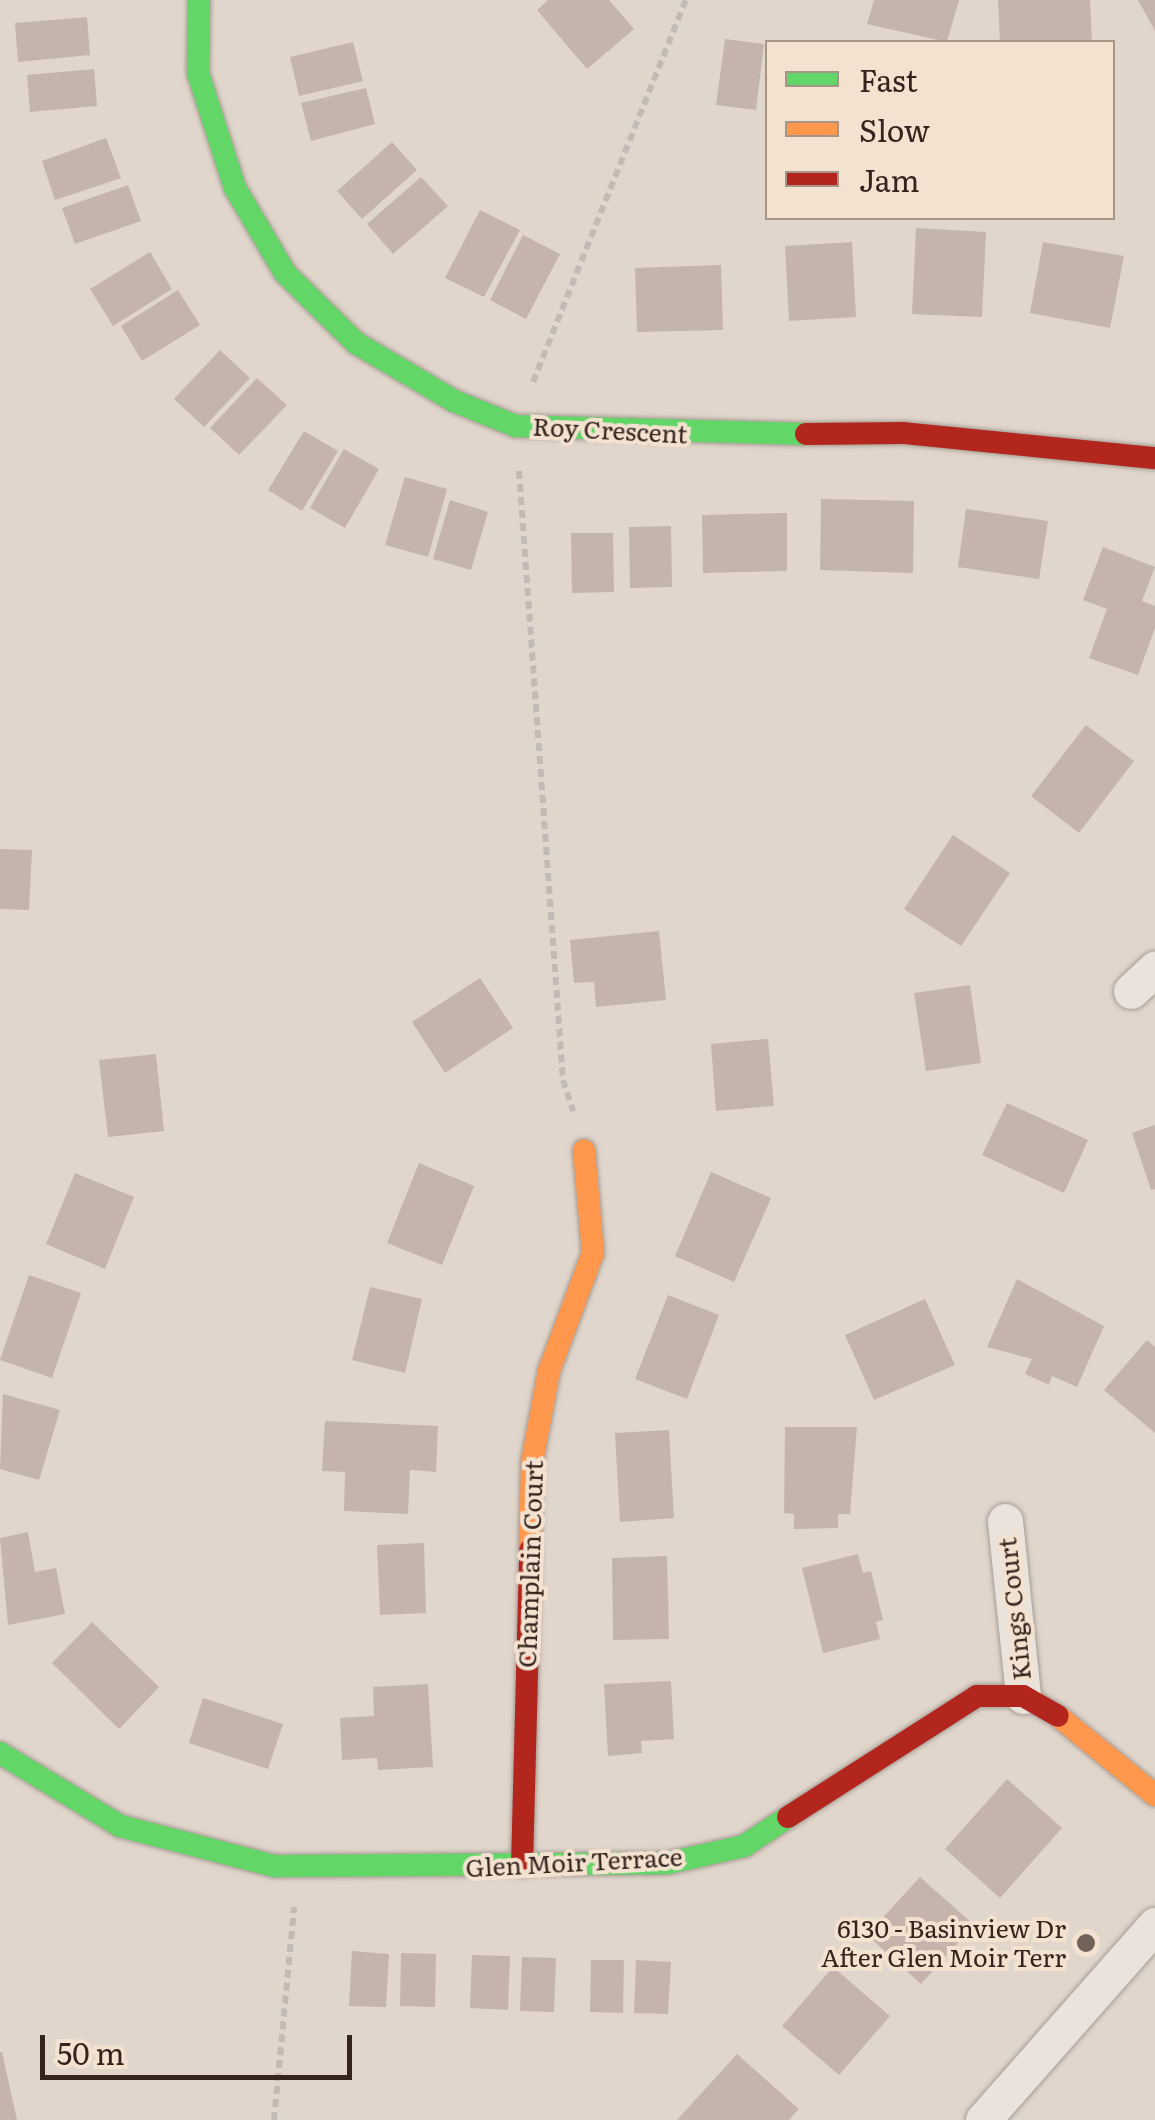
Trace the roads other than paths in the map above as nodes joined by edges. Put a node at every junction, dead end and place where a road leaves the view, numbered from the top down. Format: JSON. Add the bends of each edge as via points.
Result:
{"nodes":[{"id":1,"x":199,"y":0,"type":"edge"},
{"id":2,"x":1155,"y":458,"type":"edge"},
{"id":3,"x":584,"y":1150,"type":"road end"},
{"id":4,"x":1005,"y":1521,"type":"dead end"},
{"id":5,"x":1023,"y":1696,"type":"junction"},
{"id":6,"x":0,"y":1753,"type":"edge"},
{"id":7,"x":1155,"y":1795,"type":"edge"},
{"id":8,"x":522,"y":1866,"type":"junction"},
{"id":9,"x":1155,"y":1925,"type":"edge"},
{"id":10,"x":983,"y":2120,"type":"edge"}],
"edges":[{"from":1,"to":2,"type":"street","name":"Roy Crescent","via":[[204,89],[235,188],[285,273],[356,343],[454,401],[516,426],[665,436],[903,432]]},
{"from":3,"to":8,"type":"street","name":"Champlain Court","via":[[593,1253],[548,1371],[532,1462]]},
{"from":4,"to":5,"type":"street","name":"Kings Court"},
{"from":5,"to":7,"type":"street","via":[[1076,1727]]},
{"from":5,"to":8,"type":"street","name":"Glen Moir Terrace","via":[[977,1696],[744,1846],[668,1862]]},
{"from":6,"to":8,"type":"street","name":"Glen Moir Terrace","via":[[120,1826],[208,1854],[298,1866]]},
{"from":9,"to":10,"type":"street"}]}
